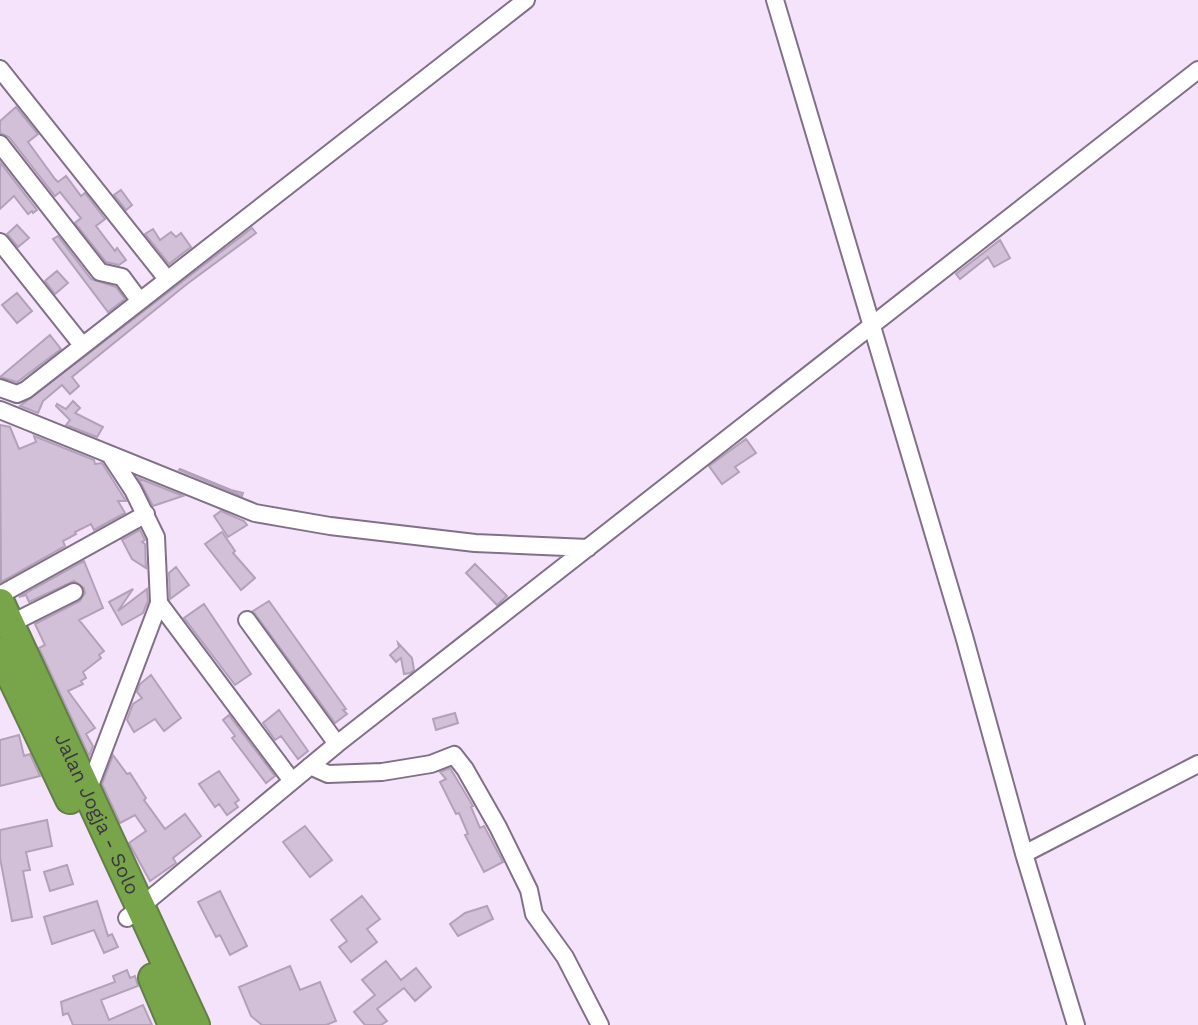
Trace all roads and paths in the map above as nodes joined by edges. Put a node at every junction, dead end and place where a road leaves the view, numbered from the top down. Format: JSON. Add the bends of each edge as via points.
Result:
{"nodes":[{"id":1,"x":526,"y":0,"type":"edge"},
{"id":2,"x":775,"y":0,"type":"edge"},
{"id":3,"x":0,"y":69,"type":"edge"},
{"id":4,"x":1198,"y":70,"type":"edge"},
{"id":5,"x":0,"y":144,"type":"edge"},
{"id":6,"x":0,"y":242,"type":"edge"},
{"id":7,"x":167,"y":279,"type":"junction"},
{"id":8,"x":139,"y":300,"type":"junction"},
{"id":9,"x":871,"y":327,"type":"junction"},
{"id":10,"x":82,"y":345,"type":"junction"},
{"id":11,"x":0,"y":388,"type":"edge"},
{"id":12,"x":17,"y":394,"type":"junction"},
{"id":13,"x":4,"y":412,"type":"edge"},
{"id":14,"x":110,"y":455,"type":"junction"},
{"id":15,"x":146,"y":514,"type":"junction"},
{"id":16,"x":588,"y":548,"type":"junction"},
{"id":17,"x":74,"y":592,"type":"dead end"},
{"id":18,"x":0,"y":595,"type":"edge"},
{"id":19,"x":159,"y":603,"type":"junction"},
{"id":20,"x":5,"y":614,"type":"edge"},
{"id":21,"x":247,"y":620,"type":"dead end"},
{"id":22,"x":0,"y":652,"type":"edge"},
{"id":23,"x":337,"y":744,"type":"junction"},
{"id":24,"x":1198,"y":764,"type":"edge"},
{"id":25,"x":310,"y":766,"type":"junction"},
{"id":26,"x":292,"y":781,"type":"junction"},
{"id":27,"x":88,"y":791,"type":"junction"},
{"id":28,"x":1024,"y":854,"type":"junction"},
{"id":29,"x":134,"y":912,"type":"junction"},
{"id":30,"x":173,"y":1025,"type":"edge"},
{"id":31,"x":195,"y":1025,"type":"edge"},
{"id":32,"x":600,"y":1025,"type":"edge"},
{"id":33,"x":1076,"y":1025,"type":"edge"}],
"edges":[{"from":1,"to":7,"type":"street"},
{"from":2,"to":9,"type":"street"},
{"from":3,"to":7,"type":"street"},
{"from":4,"to":9,"type":"street"},
{"from":5,"to":8,"type":"street","via":[[100,272],[122,277]]},
{"from":6,"to":10,"type":"street"},
{"from":7,"to":8,"type":"street"},
{"from":8,"to":10,"type":"street"},
{"from":9,"to":16,"type":"street"},
{"from":9,"to":28,"type":"street"},
{"from":10,"to":12,"type":"street"},
{"from":11,"to":12,"type":"street"},
{"from":12,"to":13,"type":"street"},
{"from":13,"to":14,"type":"street"},
{"from":14,"to":15,"type":"street"},
{"from":14,"to":16,"type":"street","via":[[255,513],[475,543]]},
{"from":15,"to":18,"type":"street"},
{"from":15,"to":19,"type":"street","via":[[156,537]]},
{"from":16,"to":23,"type":"street"},
{"from":17,"to":20,"type":"street"},
{"from":19,"to":26,"type":"street"},
{"from":19,"to":27,"type":"street"},
{"from":20,"to":27,"type":"highway","name":"Jalan Jogja - Solo"},
{"from":21,"to":23,"type":"street"},
{"from":22,"to":29,"type":"highway","name":"Jalan Jogja - Solo"},
{"from":23,"to":25,"type":"street"},
{"from":24,"to":28,"type":"street"},
{"from":25,"to":26,"type":"street"},
{"from":25,"to":32,"type":"street","via":[[328,774],[382,772],[454,755],[504,839],[529,890],[534,914],[565,957]]},
{"from":26,"to":29,"type":"street"},
{"from":27,"to":29,"type":"highway","name":"Jalan Jogja - Solo"},
{"from":28,"to":33,"type":"street"},
{"from":29,"to":30,"type":"highway","name":"Jalan Jogja - Solo"},
{"from":29,"to":31,"type":"highway","name":"Jalan Jogja - Solo"}]}
